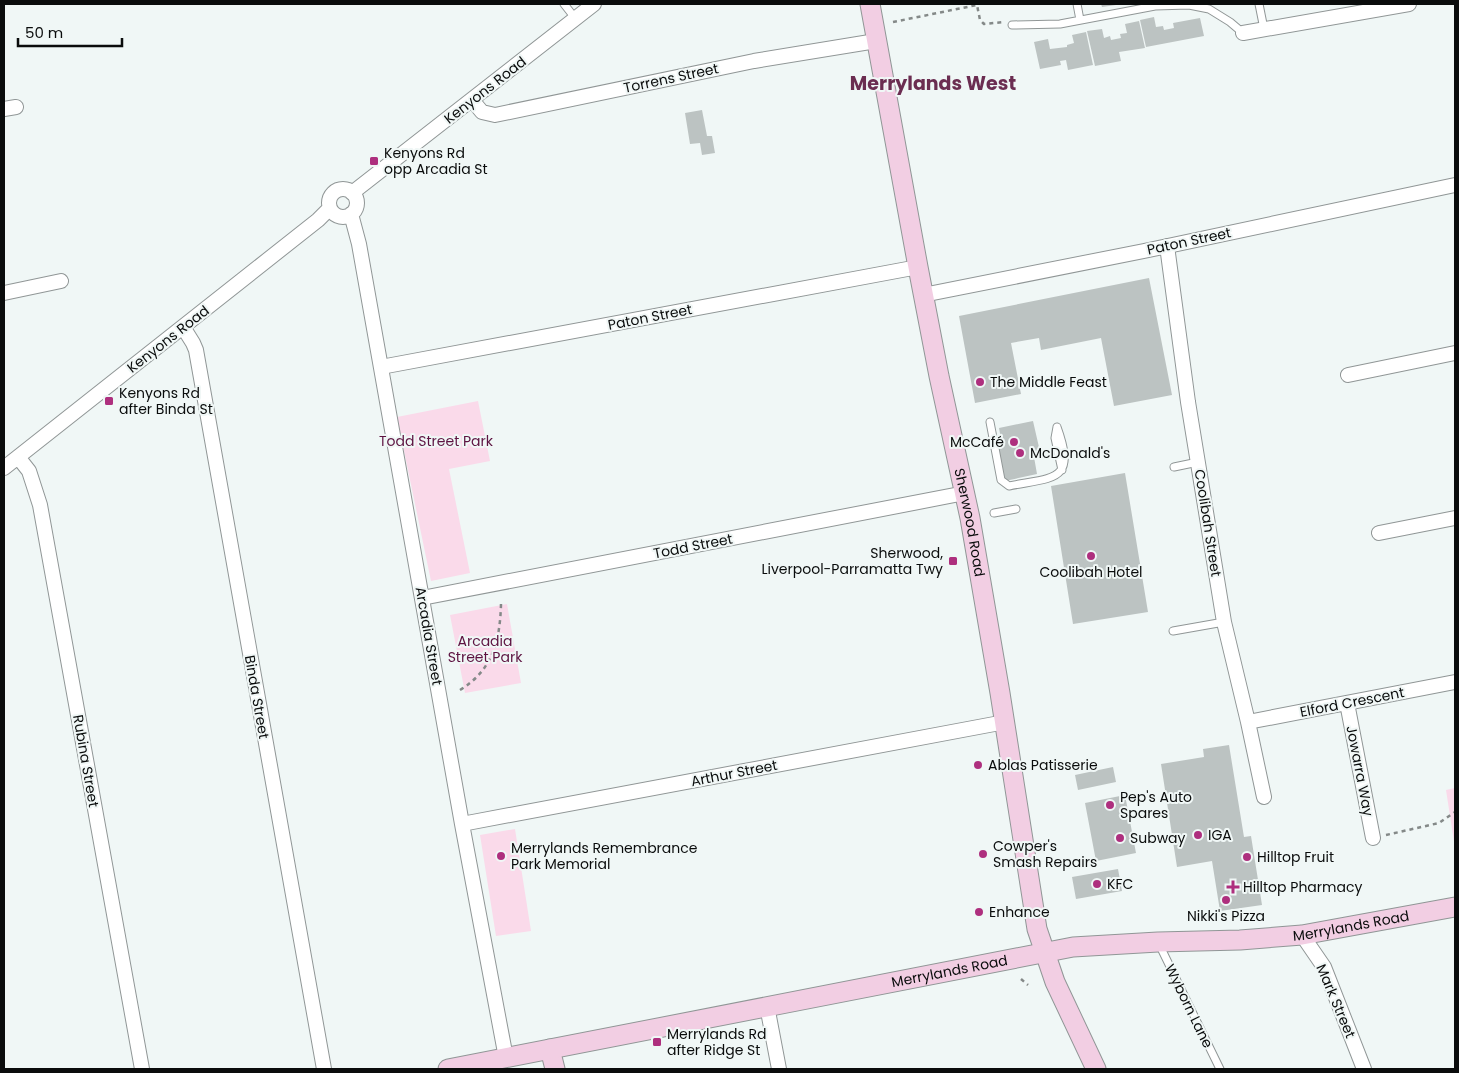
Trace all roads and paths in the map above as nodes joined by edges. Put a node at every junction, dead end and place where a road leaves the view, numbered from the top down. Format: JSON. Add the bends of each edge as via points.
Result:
{"nodes":[{"id":1,"x":564,"y":4,"type":"edge"},
{"id":2,"x":594,"y":4,"type":"edge"},
{"id":3,"x":870,"y":4,"type":"edge"},
{"id":4,"x":1077,"y":4,"type":"edge"},
{"id":5,"x":1170,"y":4,"type":"edge"},
{"id":6,"x":1258,"y":4,"type":"edge"},
{"id":7,"x":1409,"y":4,"type":"edge"},
{"id":8,"x":575,"y":18,"type":"junction"},
{"id":9,"x":1080,"y":20,"type":"junction"},
{"id":10,"x":893,"y":22,"type":"dead end"},
{"id":11,"x":1012,"y":25,"type":"joint"},
{"id":12,"x":1264,"y":29,"type":"junction"},
{"id":13,"x":1243,"y":33,"type":"joint"},
{"id":14,"x":876,"y":41,"type":"junction"},
{"id":15,"x":472,"y":100,"type":"junction"},
{"id":16,"x":1455,"y":185,"type":"edge"},
{"id":17,"x":352,"y":193,"type":"junction"},
{"id":18,"x":330,"y":208,"type":"junction"},
{"id":19,"x":351,"y":214,"type":"junction"},
{"id":20,"x":1167,"y":246,"type":"junction"},
{"id":21,"x":918,"y":267,"type":"junction"},
{"id":22,"x":61,"y":281,"type":"dead end"},
{"id":23,"x":4,"y":294,"type":"edge"},
{"id":24,"x":923,"y":295,"type":"junction"},
{"id":25,"x":183,"y":327,"type":"junction"},
{"id":26,"x":1455,"y":353,"type":"edge"},
{"id":27,"x":381,"y":367,"type":"junction"},
{"id":28,"x":1348,"y":375,"type":"dead end"},
{"id":29,"x":990,"y":422,"type":"dead end"},
{"id":30,"x":1057,"y":427,"type":"dead end"},
{"id":31,"x":18,"y":457,"type":"junction"},
{"id":32,"x":1198,"y":462,"type":"junction"},
{"id":33,"x":1174,"y":467,"type":"dead end"},
{"id":34,"x":4,"y":468,"type":"edge"},
{"id":35,"x":965,"y":493,"type":"junction"},
{"id":36,"x":1016,"y":509,"type":"dead end"},
{"id":37,"x":994,"y":513,"type":"dead end"},
{"id":38,"x":1455,"y":518,"type":"edge"},
{"id":39,"x":1378,"y":534,"type":"dead end"},
{"id":40,"x":422,"y":598,"type":"junction"},
{"id":41,"x":502,"y":604,"type":"dead end"},
{"id":42,"x":1224,"y":622,"type":"junction"},
{"id":43,"x":1173,"y":631,"type":"dead end"},
{"id":44,"x":1455,"y":682,"type":"edge"},
{"id":45,"x":460,"y":690,"type":"dead end"},
{"id":46,"x":1347,"y":703,"type":"junction"},
{"id":47,"x":1005,"y":722,"type":"junction"},
{"id":48,"x":1248,"y":722,"type":"junction"},
{"id":49,"x":1264,"y":797,"type":"dead end"},
{"id":50,"x":1455,"y":812,"type":"edge"},
{"id":51,"x":462,"y":824,"type":"junction"},
{"id":52,"x":1373,"y":838,"type":"joint"},
{"id":53,"x":1455,"y":907,"type":"edge"},
{"id":54,"x":1302,"y":936,"type":"junction"},
{"id":55,"x":1158,"y":942,"type":"junction"},
{"id":56,"x":1045,"y":952,"type":"junction"},
{"id":57,"x":1021,"y":979,"type":"dead end"},
{"id":58,"x":1028,"y":985,"type":"dead end"},
{"id":59,"x":767,"y":1006,"type":"junction"},
{"id":60,"x":550,"y":1050,"type":"junction"},
{"id":61,"x":506,"y":1058,"type":"junction"},
{"id":62,"x":142,"y":1069,"type":"edge"},
{"id":63,"x":324,"y":1069,"type":"edge"},
{"id":64,"x":448,"y":1069,"type":"edge"},
{"id":65,"x":555,"y":1069,"type":"edge"},
{"id":66,"x":779,"y":1069,"type":"edge"},
{"id":67,"x":1096,"y":1069,"type":"edge"},
{"id":68,"x":1220,"y":1069,"type":"edge"},
{"id":69,"x":1364,"y":1069,"type":"edge"}],
"edges":[{"from":1,"to":8,"type":"lane"},
{"from":2,"to":8,"type":"street","name":"Kenyons Road"},
{"from":3,"to":14,"type":"main road","name":"Sherwood Road"},
{"from":4,"to":9,"type":"lane"},
{"from":5,"to":9,"type":"lane"},
{"from":5,"to":13,"type":"lane","via":[[1209,9]]},
{"from":6,"to":12,"type":"lane"},
{"from":7,"to":12,"type":"street"},
{"from":8,"to":15,"type":"street","name":"Kenyons Road"},
{"from":9,"to":11,"type":"lane","via":[[1060,24]]},
{"from":10,"to":11,"type":"path","via":[[977,5],[984,24],[1004,22]]},
{"from":12,"to":13,"type":"street"},
{"from":14,"to":15,"type":"street","name":"Torrens Street","via":[[754,61],[495,115],[482,112]]},
{"from":14,"to":21,"type":"main road","name":"Sherwood Road"},
{"from":15,"to":17,"type":"street","name":"Kenyons Road"},
{"from":16,"to":20,"type":"street","name":"Paton Street"},
{"from":17,"to":18,"type":"street","via":[[344,189],[336,192],[330,199]]},
{"from":17,"to":19,"type":"street","via":[[357,204]]},
{"from":18,"to":19,"type":"street","via":[[339,216]]},
{"from":18,"to":25,"type":"street","name":"Kenyons Road"},
{"from":19,"to":27,"type":"street","name":"Arcadia Street"},
{"from":20,"to":24,"type":"street","name":"Paton Street"},
{"from":20,"to":32,"type":"street","name":"Coolibah Street"},
{"from":21,"to":24,"type":"main road","name":"Sherwood Road"},
{"from":21,"to":27,"type":"street","name":"Paton Street"},
{"from":22,"to":23,"type":"street"},
{"from":24,"to":35,"type":"main road","name":"Sherwood Road"},
{"from":25,"to":31,"type":"street","name":"Kenyons Road"},
{"from":25,"to":63,"type":"street","name":"Binda Street","via":[[196,350]]},
{"from":26,"to":28,"type":"street"},
{"from":27,"to":40,"type":"street","name":"Arcadia Street"},
{"from":29,"to":30,"type":"lane","via":[[1001,480],[1009,486],[1054,477],[1062,470],[1065,461]]},
{"from":31,"to":34,"type":"street","name":"Kenyons Road"},
{"from":31,"to":62,"type":"street","name":"Rubina Street","via":[[29,471],[40,505]]},
{"from":32,"to":33,"type":"lane"},
{"from":32,"to":42,"type":"street","name":"Coolibah Street"},
{"from":35,"to":40,"type":"street","name":"Todd Street"},
{"from":35,"to":47,"type":"main road","name":"Sherwood Road"},
{"from":36,"to":37,"type":"lane"},
{"from":38,"to":39,"type":"street"},
{"from":40,"to":51,"type":"street","name":"Arcadia Street"},
{"from":41,"to":45,"type":"path","via":[[499,631],[490,660],[480,674]]},
{"from":42,"to":43,"type":"lane"},
{"from":42,"to":48,"type":"street","name":"Coolibah Street"},
{"from":44,"to":46,"type":"street","name":"Elford Crescent"},
{"from":46,"to":48,"type":"street","name":"Elford Crescent"},
{"from":46,"to":52,"type":"street","name":"Jowarra Way"},
{"from":47,"to":51,"type":"street","name":"Arthur Street"},
{"from":47,"to":56,"type":"main road","name":"Sherwood Road","via":[[1037,929]]},
{"from":48,"to":49,"type":"street","name":"Coolibah Street"},
{"from":50,"to":52,"type":"path","via":[[1439,822]]},
{"from":51,"to":61,"type":"street","name":"Arcadia Street"},
{"from":53,"to":54,"type":"main road","name":"Merrylands Road"},
{"from":54,"to":55,"type":"main road","name":"Merrylands Road"},
{"from":54,"to":69,"type":"street","name":"Mark Street","via":[[1324,967]]},
{"from":55,"to":56,"type":"main road","name":"Merrylands Road","via":[[1073,947]]},
{"from":55,"to":68,"type":"lane","name":"Wyborn Lane"},
{"from":56,"to":59,"type":"main road","name":"Merrylands Road"},
{"from":56,"to":67,"type":"main road","name":"Sherwood Road","via":[[1055,982]]},
{"from":57,"to":58,"type":"path"},
{"from":59,"to":60,"type":"main road","name":"Merrylands Road"},
{"from":59,"to":66,"type":"street"},
{"from":60,"to":61,"type":"main road","name":"Merrylands Road"},
{"from":60,"to":65,"type":"main road"},
{"from":61,"to":64,"type":"main road","name":"Merrylands Road"}]}
